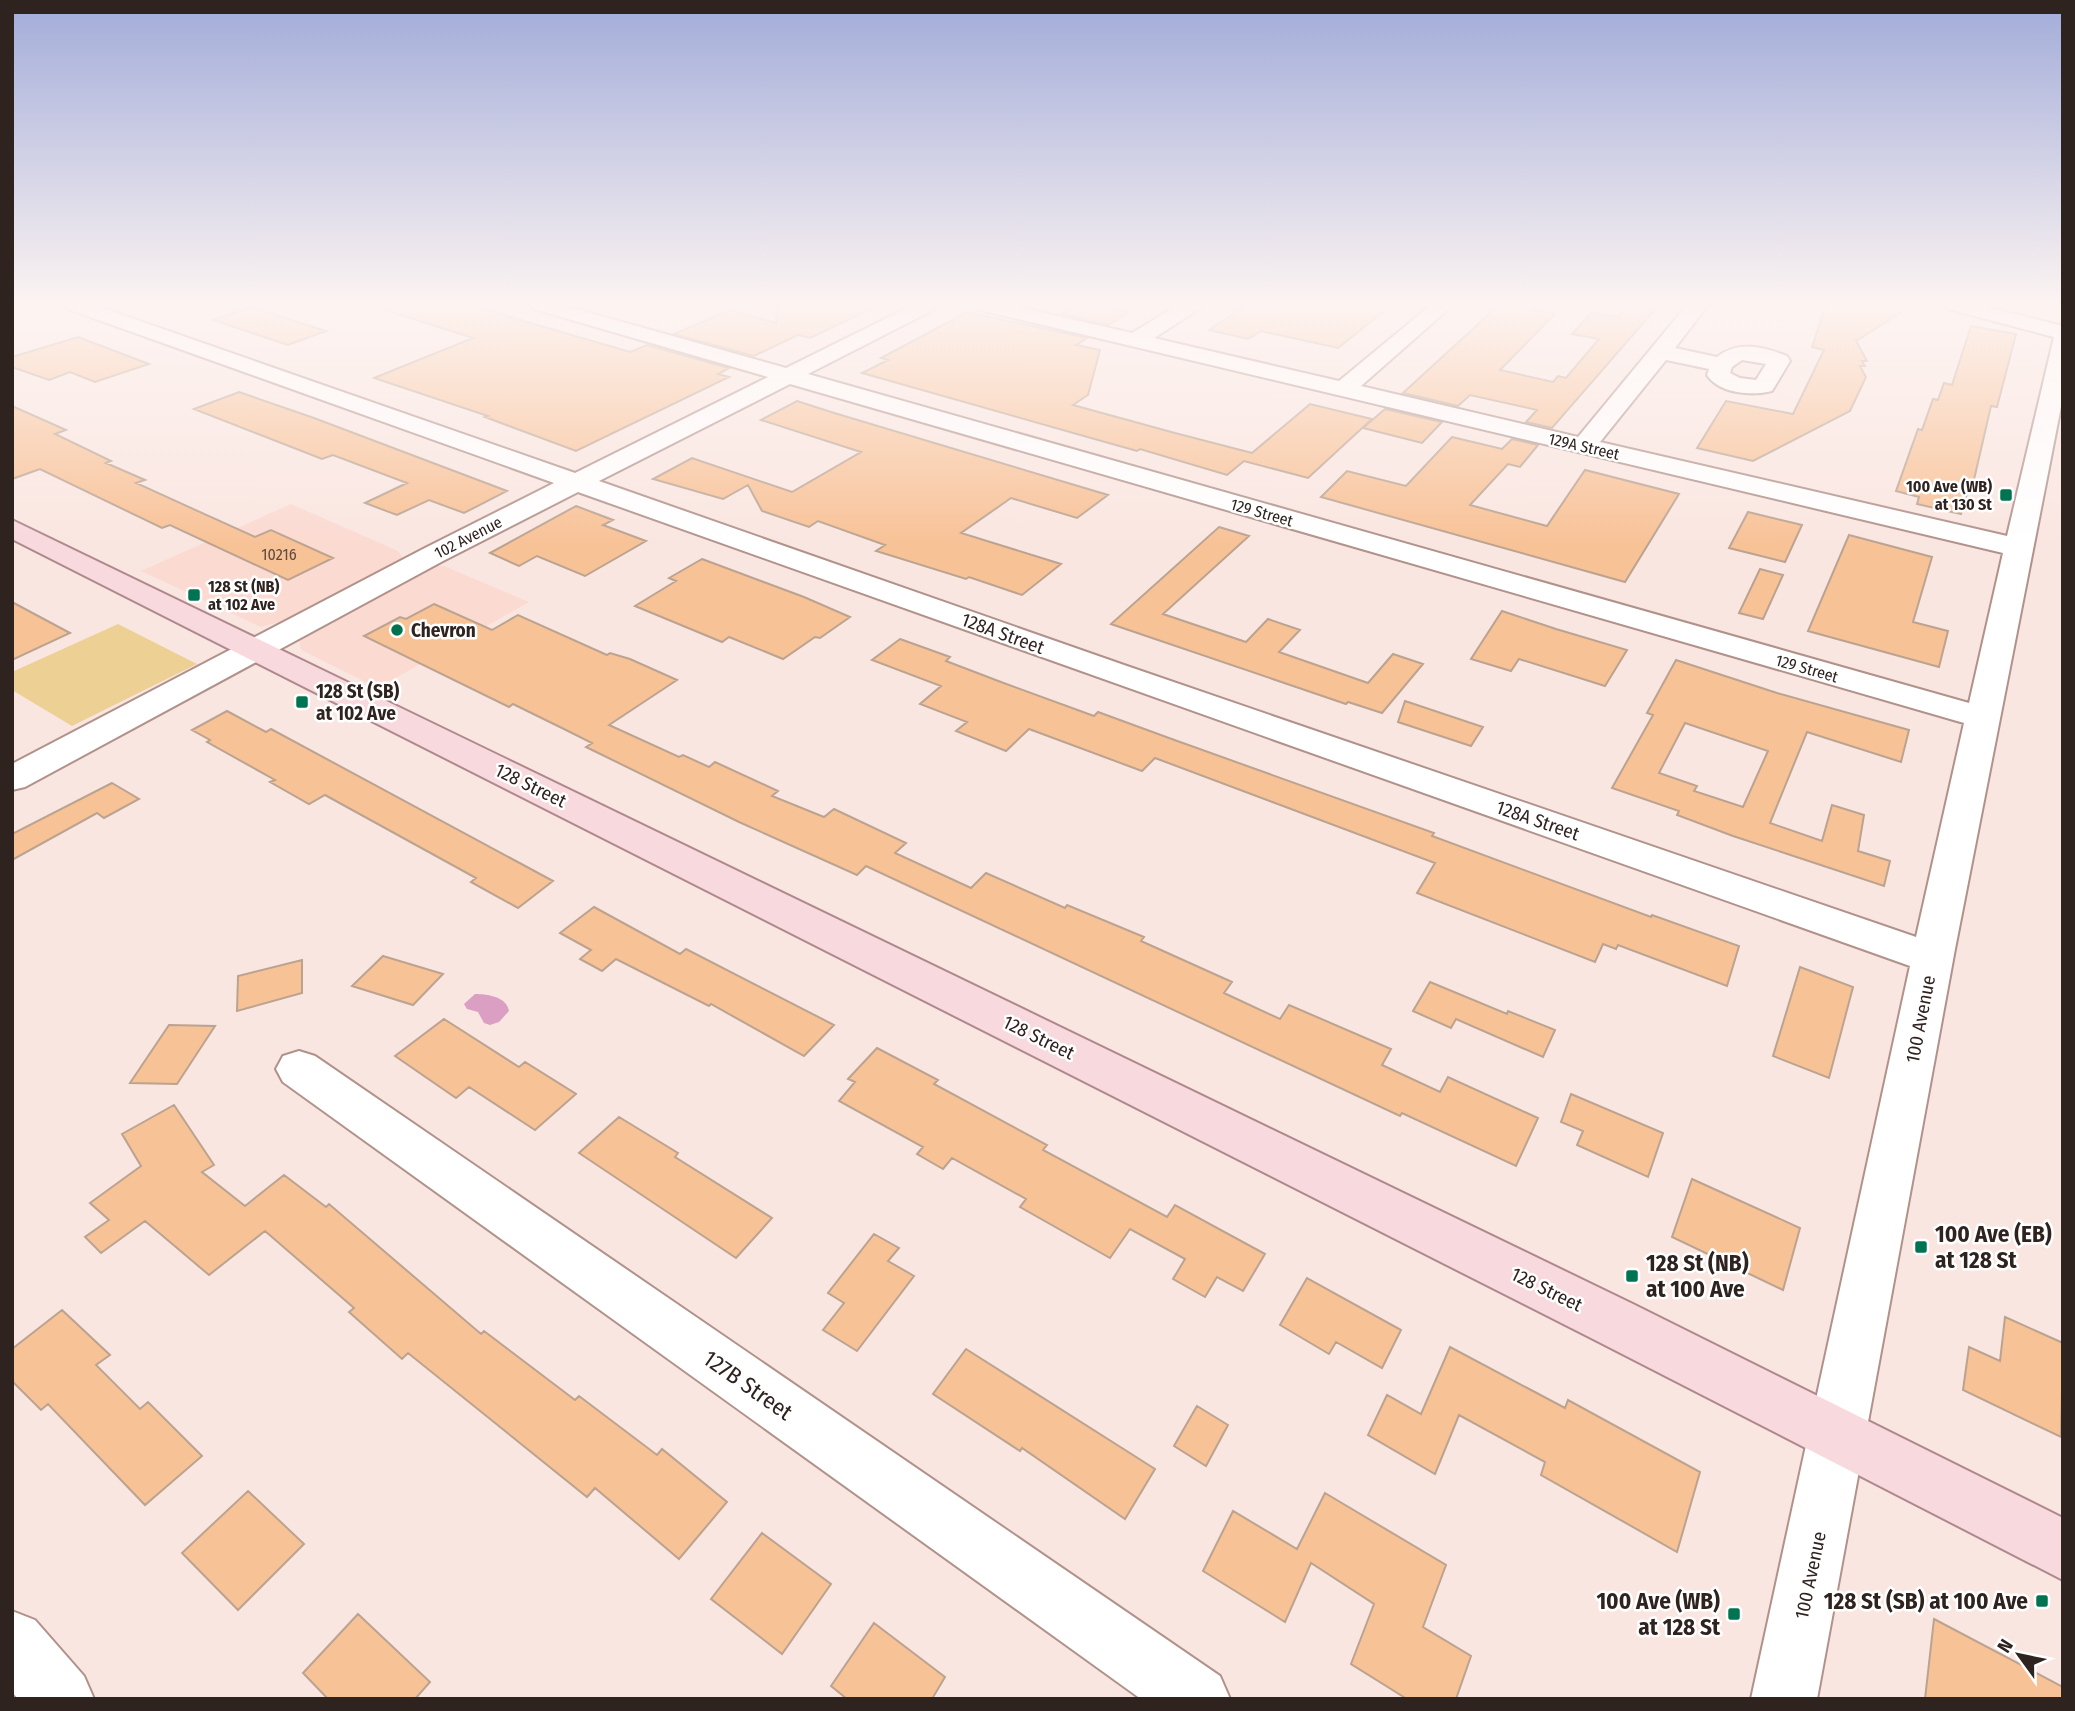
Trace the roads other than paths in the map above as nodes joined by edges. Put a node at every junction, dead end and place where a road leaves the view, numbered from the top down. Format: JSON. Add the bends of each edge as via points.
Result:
{"nodes":[{"id":1,"x":303,"y":385,"type":"edge"},
{"id":2,"x":769,"y":385,"type":"edge"},
{"id":3,"x":818,"y":385,"type":"edge"},
{"id":4,"x":1326,"y":385,"type":"edge"},
{"id":5,"x":1349,"y":385,"type":"edge"},
{"id":6,"x":1634,"y":385,"type":"edge"},
{"id":7,"x":2058,"y":385,"type":"edge"},
{"id":8,"x":1344,"y":389,"type":"junction"},
{"id":9,"x":1584,"y":446,"type":"junction"},
{"id":10,"x":2051,"y":454,"type":"edge"},
{"id":11,"x":577,"y":482,"type":"junction"},
{"id":12,"x":12,"y":528,"type":"edge"},
{"id":13,"x":2020,"y":548,"type":"junction"},
{"id":14,"x":259,"y":649,"type":"junction"},
{"id":15,"x":1983,"y":718,"type":"junction"},
{"id":16,"x":12,"y":779,"type":"edge"},
{"id":17,"x":1932,"y":958,"type":"junction"},
{"id":18,"x":299,"y":1069,"type":"dead end"},
{"id":19,"x":1839,"y":1434,"type":"junction"},
{"id":20,"x":2063,"y":1550,"type":"edge"},
{"id":21,"x":12,"y":1643,"type":"edge"},
{"id":22,"x":61,"y":1699,"type":"edge"},
{"id":23,"x":1197,"y":1699,"type":"edge"},
{"id":24,"x":1784,"y":1699,"type":"edge"}],
"edges":[{"from":1,"to":11,"type":"street","name":"128A Street"},
{"from":2,"to":11,"type":"street","name":"102 Avenue"},
{"from":3,"to":15,"type":"street","name":"129 Street"},
{"from":4,"to":8,"type":"street","name":"129A Street"},
{"from":5,"to":8,"type":"street"},
{"from":6,"to":9,"type":"street"},
{"from":7,"to":10,"type":"street","name":"100 Avenue"},
{"from":8,"to":9,"type":"street","name":"129A Street"},
{"from":9,"to":13,"type":"street","name":"129A Street"},
{"from":10,"to":13,"type":"street","name":"100 Avenue"},
{"from":11,"to":14,"type":"street","name":"102 Avenue"},
{"from":11,"to":17,"type":"street","name":"128A Street"},
{"from":12,"to":14,"type":"main road","name":"128 Street"},
{"from":13,"to":15,"type":"street","name":"100 Avenue"},
{"from":14,"to":16,"type":"street","name":"102 Avenue"},
{"from":14,"to":19,"type":"main road","name":"128 Street"},
{"from":15,"to":17,"type":"street","name":"100 Avenue"},
{"from":17,"to":19,"type":"street","name":"100 Avenue"},
{"from":18,"to":23,"type":"street","name":"127B Street"},
{"from":19,"to":20,"type":"main road","name":"128 Street"},
{"from":19,"to":24,"type":"street","name":"100 Avenue"},
{"from":21,"to":22,"type":"street"}]}
